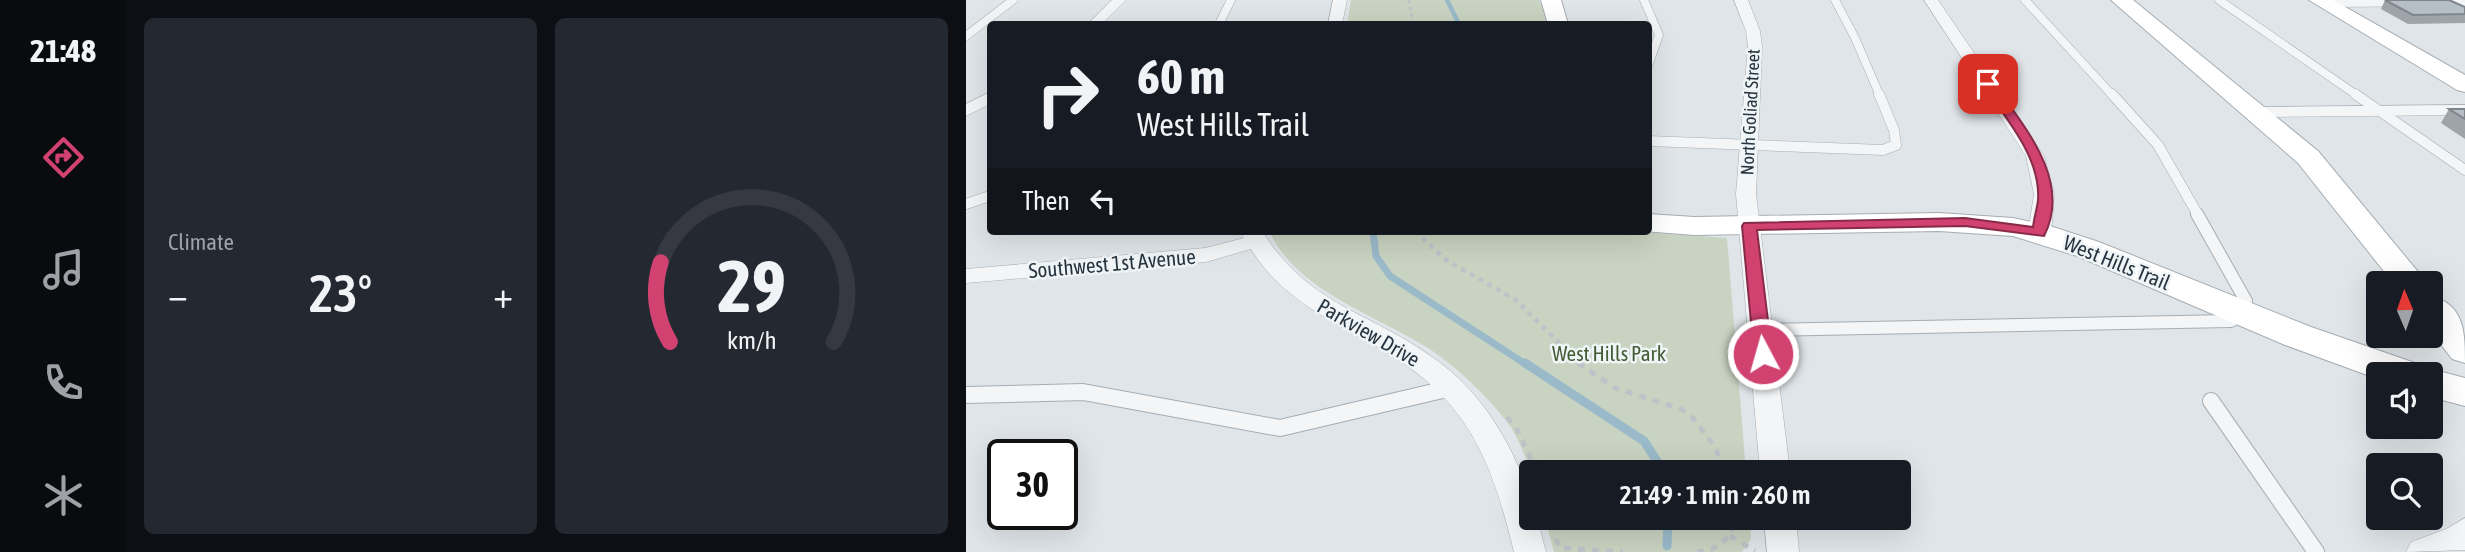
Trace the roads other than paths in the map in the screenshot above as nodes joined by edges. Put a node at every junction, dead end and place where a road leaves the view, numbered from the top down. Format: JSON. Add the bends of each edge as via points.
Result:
{"nodes":[{"id":1,"x":1013,"y":0,"type":"edge"},
{"id":2,"x":1119,"y":0,"type":"edge"},
{"id":3,"x":1231,"y":0,"type":"edge"},
{"id":4,"x":1339,"y":0,"type":"edge"},
{"id":5,"x":1551,"y":0,"type":"edge"},
{"id":6,"x":1644,"y":0,"type":"edge"},
{"id":7,"x":1741,"y":0,"type":"edge"},
{"id":8,"x":1835,"y":0,"type":"edge"},
{"id":9,"x":1931,"y":0,"type":"edge"},
{"id":10,"x":2025,"y":0,"type":"edge"},
{"id":11,"x":2121,"y":0,"type":"edge"},
{"id":12,"x":2219,"y":0,"type":"edge"},
{"id":13,"x":2442,"y":1,"type":"edge"},
{"id":14,"x":2322,"y":2,"type":"edge"},
{"id":15,"x":2465,"y":2,"type":"edge"},
{"id":16,"x":2465,"y":12,"type":"edge"},
{"id":17,"x":1098,"y":21,"type":"edge"},
{"id":18,"x":1220,"y":21,"type":"edge"},
{"id":19,"x":1336,"y":21,"type":"edge"},
{"id":20,"x":1557,"y":21,"type":"edge"},
{"id":21,"x":966,"y":36,"type":"edge"},
{"id":22,"x":1652,"y":55,"type":"edge"},
{"id":23,"x":2465,"y":85,"type":"edge"},
{"id":24,"x":987,"y":99,"type":"edge"},
{"id":25,"x":2465,"y":110,"type":"edge"},
{"id":26,"x":966,"y":111,"type":"edge"},
{"id":27,"x":2381,"y":111,"type":"junction"},
{"id":28,"x":2257,"y":113,"type":"junction"},
{"id":29,"x":1652,"y":141,"type":"edge"},
{"id":30,"x":1748,"y":146,"type":"junction"},
{"id":31,"x":2465,"y":170,"type":"edge"},
{"id":32,"x":987,"y":197,"type":"edge"},
{"id":33,"x":966,"y":204,"type":"edge"},
{"id":34,"x":1652,"y":223,"type":"edge"},
{"id":35,"x":1749,"y":226,"type":"junction"},
{"id":36,"x":2039,"y":233,"type":"junction"},
{"id":37,"x":1253,"y":236,"type":"edge"},
{"id":38,"x":2401,"y":271,"type":"edge"},
{"id":39,"x":966,"y":275,"type":"edge"},
{"id":40,"x":2242,"y":313,"type":"junction"},
{"id":41,"x":2443,"y":322,"type":"edge"},
{"id":42,"x":1760,"y":330,"type":"junction"},
{"id":43,"x":2465,"y":350,"type":"edge"},
{"id":44,"x":2370,"y":362,"type":"edge"},
{"id":45,"x":2443,"y":386,"type":"edge"},
{"id":46,"x":1451,"y":388,"type":"junction"},
{"id":47,"x":2465,"y":392,"type":"edge"},
{"id":48,"x":966,"y":395,"type":"edge"},
{"id":49,"x":2211,"y":401,"type":"dead end"},
{"id":50,"x":1774,"y":460,"type":"edge"},
{"id":51,"x":1776,"y":530,"type":"edge"},
{"id":52,"x":2465,"y":533,"type":"edge"},
{"id":53,"x":1769,"y":551,"type":"edge"},
{"id":54,"x":1530,"y":552,"type":"edge"},
{"id":55,"x":2316,"y":552,"type":"edge"},
{"id":56,"x":2422,"y":552,"type":"edge"}],
"edges":[{"from":1,"to":21,"type":"lane"},
{"from":2,"to":17,"type":"street"},
{"from":3,"to":18,"type":"lane"},
{"from":4,"to":19,"type":"street"},
{"from":5,"to":20,"type":"street"},
{"from":6,"to":22,"type":"lane","via":[[1659,35]]},
{"from":7,"to":30,"type":"street","name":"North Goliad Street","via":[[1755,46]]},
{"from":8,"to":30,"type":"lane","via":[[1894,130],[1896,145],[1883,150]]},
{"from":9,"to":36,"type":"street","via":[[2035,156],[2045,199]]},
{"from":10,"to":40,"type":"lane","via":[[2158,145],[2246,301]]},
{"from":11,"to":28,"type":"street"},
{"from":12,"to":27,"type":"lane"},
{"from":13,"to":14,"type":"street"},
{"from":13,"to":15,"type":"street"},
{"from":13,"to":16,"type":"lane"},
{"from":14,"to":23,"type":"street"},
{"from":24,"to":26,"type":"street"},
{"from":25,"to":27,"type":"street"},
{"from":27,"to":28,"type":"street"},
{"from":27,"to":31,"type":"lane"},
{"from":28,"to":38,"type":"street","via":[[2308,157]]},
{"from":29,"to":30,"type":"lane"},
{"from":30,"to":35,"type":"street","name":"North Goliad Street"},
{"from":32,"to":33,"type":"lane"},
{"from":34,"to":35,"type":"street","name":"West Hills Trail"},
{"from":35,"to":36,"type":"street","name":"West Hills Trail","via":[[1965,222]]},
{"from":35,"to":42,"type":"street","name":"North Goliad Street"},
{"from":36,"to":40,"type":"street","name":"West Hills Trail"},
{"from":37,"to":39,"type":"street","name":"Southwest 1st Avenue","via":[[1206,255]]},
{"from":37,"to":46,"type":"street","name":"Parkview Drive","via":[[1269,260],[1302,292],[1418,360]]},
{"from":40,"to":42,"type":"lane","via":[[2231,321]]},
{"from":40,"to":44,"type":"street","name":"West Hills Trail"},
{"from":41,"to":43,"type":"street"},
{"from":42,"to":50,"type":"street","name":"North Goliad Street"},
{"from":45,"to":47,"type":"street"},
{"from":46,"to":48,"type":"lane","via":[[1280,428],[1083,392]]},
{"from":46,"to":54,"type":"street","name":"Parkview Drive","via":[[1492,438]]},
{"from":49,"to":55,"type":"lane"},
{"from":51,"to":53,"type":"street"},
{"from":52,"to":56,"type":"street"}]}
